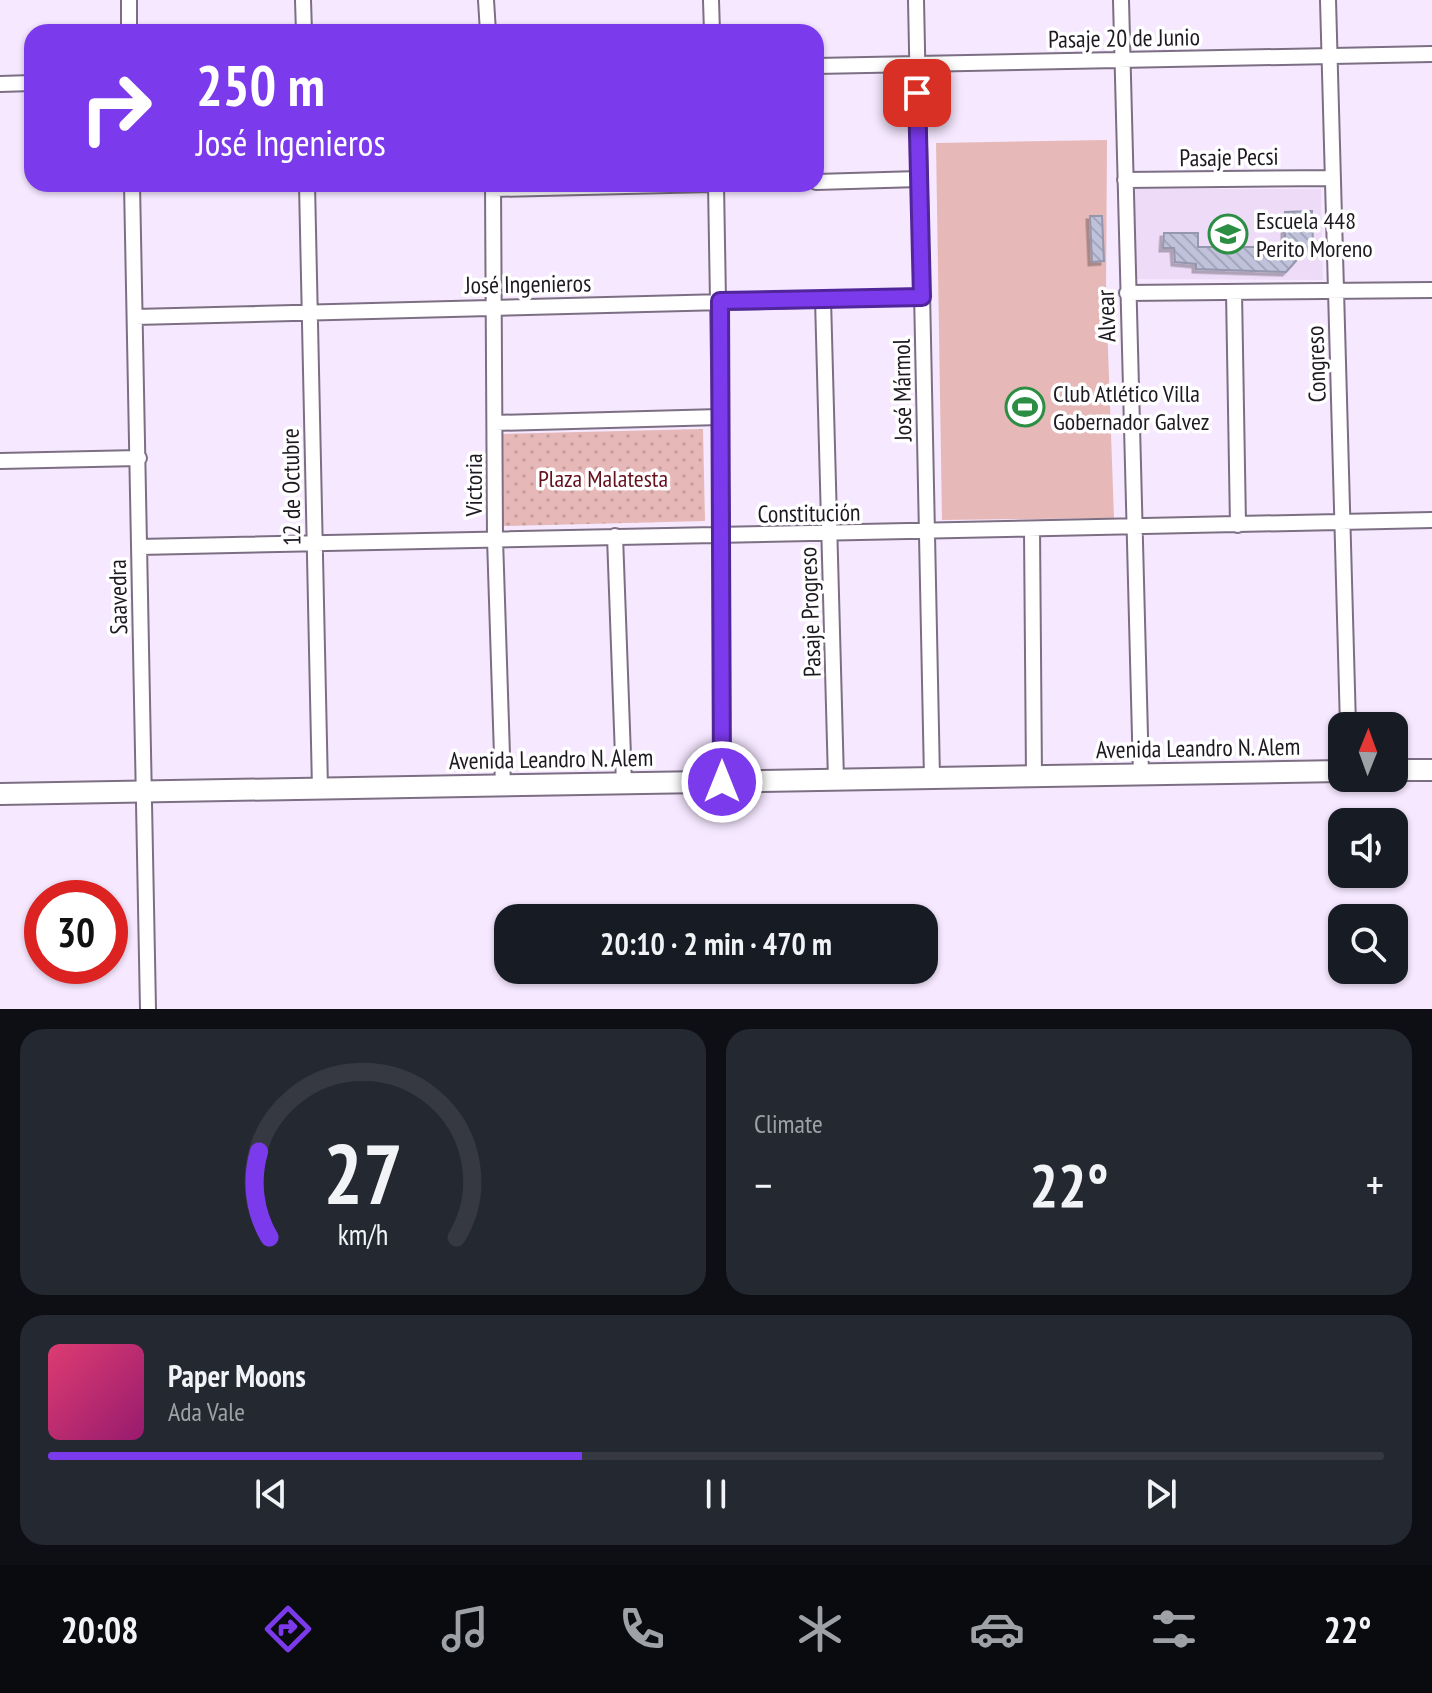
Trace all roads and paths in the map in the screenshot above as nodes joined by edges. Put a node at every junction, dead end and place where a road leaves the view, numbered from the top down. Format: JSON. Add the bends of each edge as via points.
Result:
{"nodes":[{"id":1,"x":129,"y":0,"type":"edge"},
{"id":2,"x":303,"y":0,"type":"edge"},
{"id":3,"x":486,"y":0,"type":"edge"},
{"id":4,"x":711,"y":0,"type":"edge"},
{"id":5,"x":916,"y":0,"type":"edge"},
{"id":6,"x":1121,"y":0,"type":"edge"},
{"id":7,"x":1328,"y":0,"type":"edge"},
{"id":8,"x":129,"y":24,"type":"edge"},
{"id":9,"x":304,"y":24,"type":"edge"},
{"id":10,"x":488,"y":24,"type":"edge"},
{"id":11,"x":712,"y":24,"type":"edge"},
{"id":12,"x":1432,"y":54,"type":"edge"},
{"id":13,"x":1330,"y":56,"type":"junction"},
{"id":14,"x":1122,"y":60,"type":"junction"},
{"id":15,"x":917,"y":64,"type":"junction"},
{"id":16,"x":824,"y":66,"type":"edge"},
{"id":17,"x":24,"y":83,"type":"edge"},
{"id":18,"x":0,"y":84,"type":"edge"},
{"id":19,"x":1333,"y":178,"type":"junction"},
{"id":20,"x":919,"y":179,"type":"junction"},
{"id":21,"x":1125,"y":180,"type":"junction"},
{"id":22,"x":824,"y":182,"type":"edge"},
{"id":23,"x":132,"y":192,"type":"edge"},
{"id":24,"x":307,"y":192,"type":"edge"},
{"id":25,"x":493,"y":192,"type":"edge"},
{"id":26,"x":714,"y":192,"type":"edge"},
{"id":27,"x":1432,"y":290,"type":"edge"},
{"id":28,"x":1335,"y":291,"type":"junction"},
{"id":29,"x":1234,"y":292,"type":"junction"},
{"id":30,"x":1127,"y":293,"type":"junction"},
{"id":31,"x":922,"y":297,"type":"junction"},
{"id":32,"x":823,"y":299,"type":"junction"},
{"id":33,"x":720,"y":301,"type":"junction"},
{"id":34,"x":494,"y":306,"type":"junction"},
{"id":35,"x":309,"y":312,"type":"junction"},
{"id":36,"x":135,"y":317,"type":"junction"},
{"id":37,"x":720,"y":417,"type":"junction"},
{"id":38,"x":495,"y":423,"type":"junction"},
{"id":39,"x":139,"y":458,"type":"junction"},
{"id":40,"x":0,"y":461,"type":"edge"},
{"id":41,"x":1432,"y":520,"type":"edge"},
{"id":42,"x":1343,"y":522,"type":"junction"},
{"id":43,"x":1238,"y":525,"type":"junction"},
{"id":44,"x":1134,"y":527,"type":"junction"},
{"id":45,"x":1032,"y":529,"type":"junction"},
{"id":46,"x":927,"y":532,"type":"junction"},
{"id":47,"x":830,"y":534,"type":"junction"},
{"id":48,"x":615,"y":536,"type":"junction"},
{"id":49,"x":722,"y":537,"type":"junction"},
{"id":50,"x":495,"y":539,"type":"junction"},
{"id":51,"x":314,"y":543,"type":"junction"},
{"id":52,"x":139,"y":547,"type":"junction"},
{"id":53,"x":1348,"y":712,"type":"edge"},
{"id":54,"x":1408,"y":770,"type":"edge"},
{"id":55,"x":1432,"y":770,"type":"edge"},
{"id":56,"x":1328,"y":771,"type":"edge"},
{"id":57,"x":1141,"y":775,"type":"junction"},
{"id":58,"x":1034,"y":777,"type":"junction"},
{"id":59,"x":932,"y":778,"type":"junction"},
{"id":60,"x":836,"y":780,"type":"junction"},
{"id":61,"x":722,"y":782,"type":"junction"},
{"id":62,"x":624,"y":784,"type":"junction"},
{"id":63,"x":503,"y":786,"type":"junction"},
{"id":64,"x":320,"y":789,"type":"junction"},
{"id":65,"x":144,"y":793,"type":"junction"},
{"id":66,"x":0,"y":794,"type":"edge"},
{"id":67,"x":148,"y":1009,"type":"edge"}],
"edges":[{"from":1,"to":8,"type":"street"},
{"from":2,"to":9,"type":"street"},
{"from":3,"to":10,"type":"street"},
{"from":4,"to":11,"type":"street"},
{"from":5,"to":15,"type":"street","name":"José Mármol"},
{"from":6,"to":14,"type":"street","name":"Alvear"},
{"from":7,"to":13,"type":"street","name":"Congreso"},
{"from":12,"to":13,"type":"street","name":"Pasaje 20 de Junio"},
{"from":13,"to":14,"type":"street","name":"Pasaje 20 de Junio"},
{"from":13,"to":19,"type":"street","name":"Congreso"},
{"from":14,"to":15,"type":"street","name":"Pasaje 20 de Junio"},
{"from":14,"to":21,"type":"street","name":"Alvear"},
{"from":15,"to":16,"type":"street","name":"Pasaje 20 de Junio"},
{"from":15,"to":20,"type":"street","name":"José Mármol"},
{"from":17,"to":18,"type":"street"},
{"from":19,"to":21,"type":"street","name":"Pasaje Pecsi"},
{"from":19,"to":28,"type":"street","name":"Congreso"},
{"from":20,"to":22,"type":"street"},
{"from":20,"to":31,"type":"street","name":"José Mármol"},
{"from":21,"to":30,"type":"street","name":"Alvear"},
{"from":23,"to":36,"type":"street","name":"Saavedra"},
{"from":24,"to":35,"type":"street","name":"12 de Octubre"},
{"from":25,"to":34,"type":"street","name":"Victoria"},
{"from":26,"to":33,"type":"street"},
{"from":27,"to":28,"type":"street"},
{"from":28,"to":29,"type":"street"},
{"from":28,"to":42,"type":"street","name":"Congreso"},
{"from":29,"to":30,"type":"street"},
{"from":29,"to":43,"type":"street"},
{"from":30,"to":44,"type":"street","name":"Alvear"},
{"from":31,"to":32,"type":"street","name":"José Ingenieros"},
{"from":31,"to":46,"type":"street","name":"José Mármol"},
{"from":32,"to":33,"type":"street","name":"José Ingenieros"},
{"from":32,"to":47,"type":"street","name":"Pasaje Progreso"},
{"from":33,"to":34,"type":"street","name":"José Ingenieros"},
{"from":33,"to":37,"type":"street"},
{"from":34,"to":35,"type":"street","name":"José Ingenieros"},
{"from":34,"to":38,"type":"street","name":"Victoria"},
{"from":35,"to":36,"type":"street","name":"José Ingenieros"},
{"from":35,"to":51,"type":"street","name":"12 de Octubre"},
{"from":36,"to":39,"type":"street","name":"Saavedra"},
{"from":37,"to":38,"type":"street"},
{"from":37,"to":49,"type":"street"},
{"from":38,"to":50,"type":"street","name":"Victoria"},
{"from":39,"to":40,"type":"street"},
{"from":39,"to":52,"type":"street","name":"Saavedra"},
{"from":41,"to":42,"type":"street","name":"Constitución"},
{"from":42,"to":43,"type":"street","name":"Constitución"},
{"from":42,"to":53,"type":"street","name":"Congreso"},
{"from":43,"to":44,"type":"street","name":"Constitución"},
{"from":44,"to":45,"type":"street","name":"Constitución"},
{"from":44,"to":57,"type":"street","name":"Alvear"},
{"from":45,"to":46,"type":"street","name":"Constitución"},
{"from":45,"to":58,"type":"street"},
{"from":46,"to":47,"type":"street","name":"Constitución"},
{"from":46,"to":59,"type":"street","name":"José Mármol"},
{"from":47,"to":49,"type":"street","name":"Constitución"},
{"from":47,"to":60,"type":"street","name":"Pasaje Progreso"},
{"from":48,"to":49,"type":"street","name":"Constitución"},
{"from":48,"to":50,"type":"street","name":"Constitución"},
{"from":48,"to":62,"type":"street"},
{"from":49,"to":61,"type":"street"},
{"from":50,"to":51,"type":"street","name":"Constitución"},
{"from":50,"to":63,"type":"street","name":"Victoria"},
{"from":51,"to":52,"type":"street","name":"Constitución"},
{"from":51,"to":64,"type":"street","name":"12 de Octubre"},
{"from":52,"to":65,"type":"street","name":"Saavedra"},
{"from":54,"to":55,"type":"street"},
{"from":56,"to":57,"type":"street","name":"Avenida Leandro N. Alem"},
{"from":57,"to":58,"type":"street","name":"Avenida Leandro N. Alem"},
{"from":58,"to":59,"type":"street","name":"Avenida Leandro N. Alem"},
{"from":59,"to":60,"type":"street","name":"Avenida Leandro N. Alem"},
{"from":60,"to":61,"type":"street","name":"Avenida Leandro N. Alem"},
{"from":61,"to":62,"type":"street","name":"Avenida Leandro N. Alem"},
{"from":62,"to":63,"type":"street","name":"Avenida Leandro N. Alem"},
{"from":63,"to":64,"type":"street","name":"Avenida Leandro N. Alem"},
{"from":64,"to":65,"type":"street","name":"Avenida Leandro N. Alem"},
{"from":65,"to":66,"type":"street","name":"Avenida Leandro N. Alem"},
{"from":65,"to":67,"type":"street","name":"Saavedra"}]}
